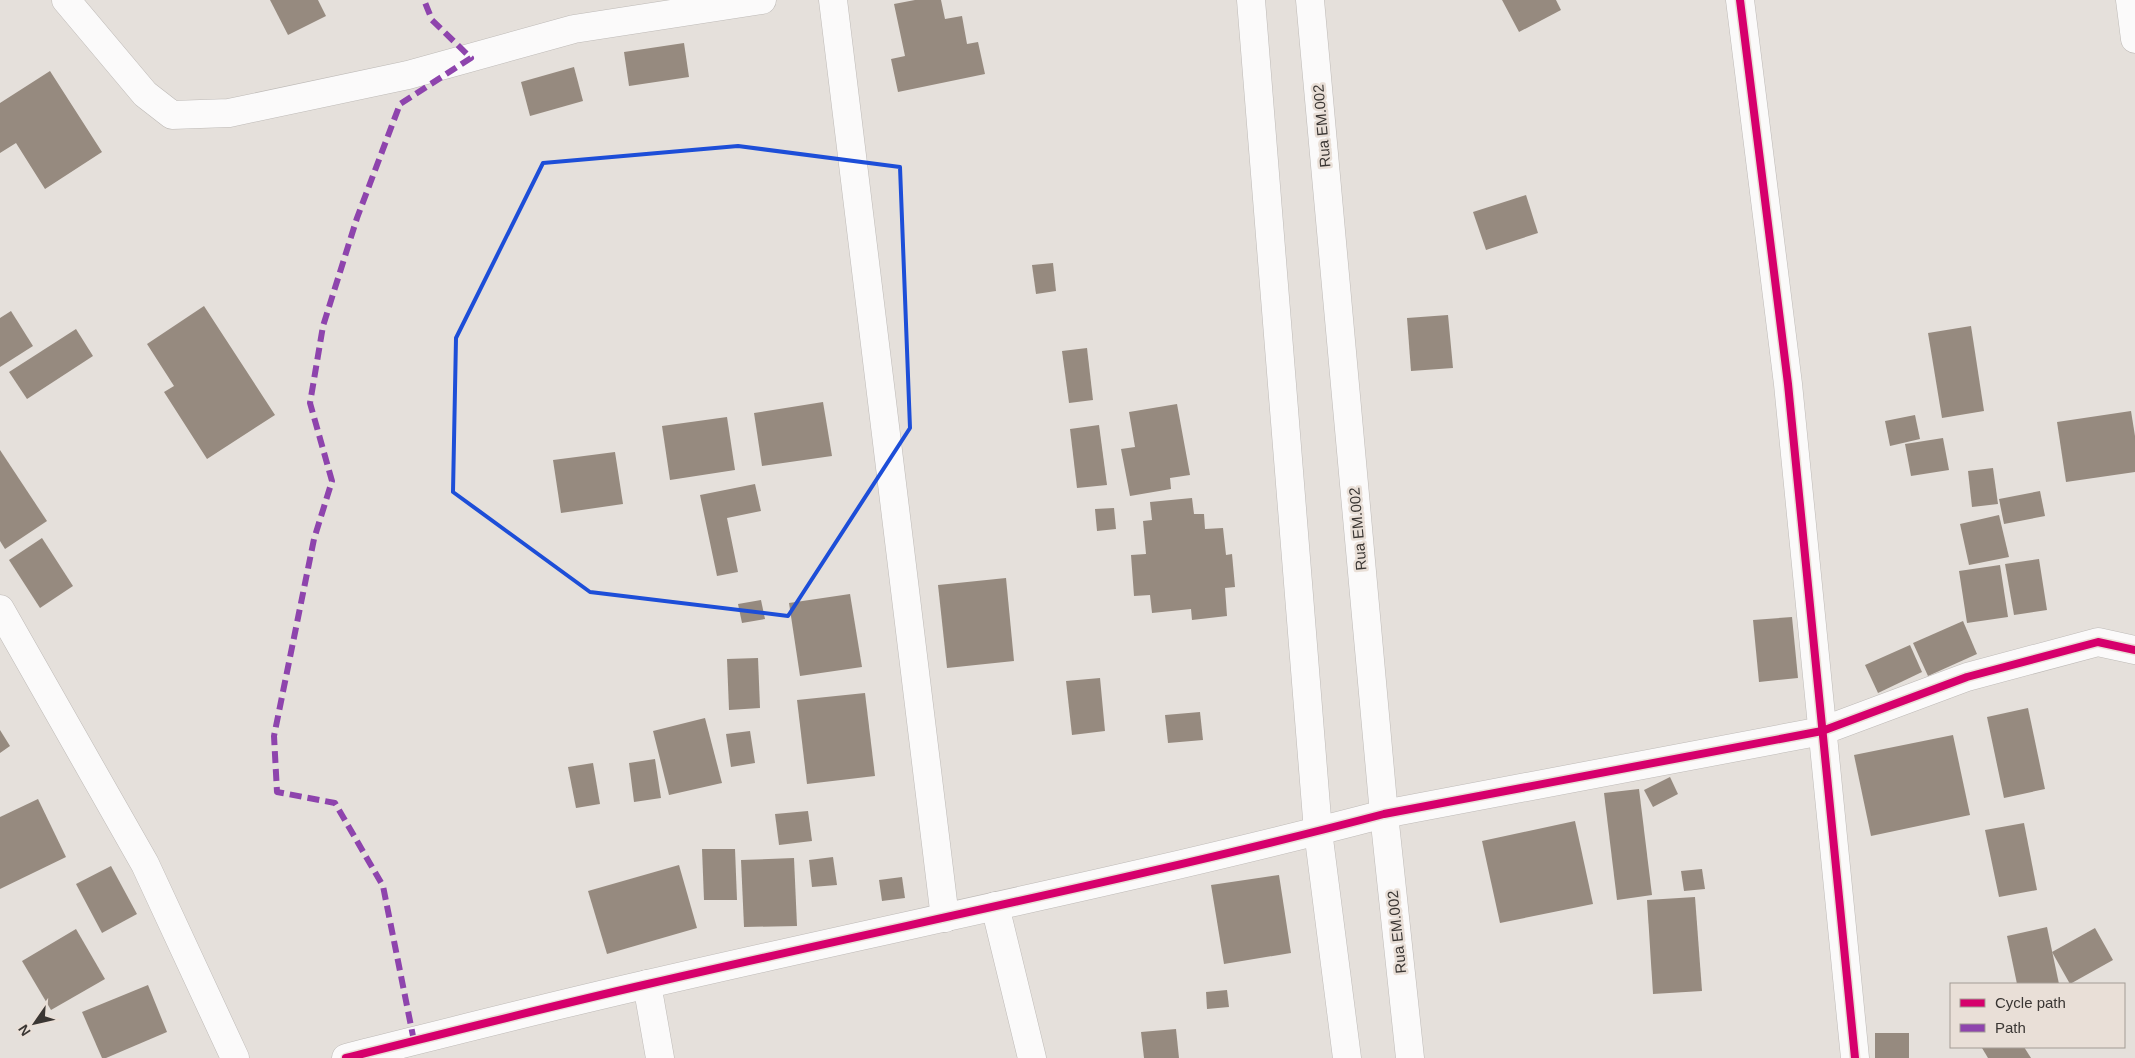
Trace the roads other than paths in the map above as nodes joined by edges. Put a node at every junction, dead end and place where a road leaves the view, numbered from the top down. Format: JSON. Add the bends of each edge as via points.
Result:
{"nodes":[{"id":1,"x":66,"y":0,"type":"edge"},
{"id":2,"x":762,"y":0,"type":"edge"},
{"id":3,"x":833,"y":0,"type":"edge"},
{"id":4,"x":1251,"y":0,"type":"edge"},
{"id":5,"x":1310,"y":0,"type":"edge"},
{"id":6,"x":1740,"y":0,"type":"edge"},
{"id":7,"x":2130,"y":0,"type":"edge"},
{"id":8,"x":2135,"y":39,"type":"edge"},
{"id":9,"x":0,"y":609,"type":"edge"},
{"id":10,"x":2135,"y":650,"type":"edge"},
{"id":11,"x":1822,"y":731,"type":"junction"},
{"id":12,"x":1384,"y":814,"type":"junction"},
{"id":13,"x":1318,"y":831,"type":"junction"},
{"id":14,"x":995,"y":906,"type":"junction"},
{"id":15,"x":945,"y":918,"type":"junction"},
{"id":16,"x":647,"y":984,"type":"junction"},
{"id":17,"x":235,"y":1058,"type":"edge"},
{"id":18,"x":346,"y":1058,"type":"edge"},
{"id":19,"x":660,"y":1058,"type":"edge"},
{"id":20,"x":1032,"y":1058,"type":"edge"},
{"id":21,"x":1347,"y":1058,"type":"edge"},
{"id":22,"x":1410,"y":1058,"type":"edge"},
{"id":23,"x":1855,"y":1058,"type":"edge"}],
"edges":[{"from":1,"to":2,"type":"street","via":[[145,94],[172,115],[229,113],[408,75],[574,29]]},
{"from":3,"to":15,"type":"street"},
{"from":4,"to":13,"type":"street"},
{"from":5,"to":12,"type":"street","name":"Rua EM.002"},
{"from":6,"to":11,"type":"street","via":[[1788,384]]},
{"from":7,"to":8,"type":"street"},
{"from":9,"to":17,"type":"street","via":[[145,864]]},
{"from":10,"to":11,"type":"street","via":[[2098,642],[1967,677]]},
{"from":11,"to":12,"type":"street"},
{"from":11,"to":23,"type":"street"},
{"from":12,"to":13,"type":"street"},
{"from":12,"to":22,"type":"street","name":"Rua EM.002"},
{"from":13,"to":14,"type":"street"},
{"from":13,"to":21,"type":"street"},
{"from":14,"to":15,"type":"street"},
{"from":14,"to":20,"type":"street"},
{"from":15,"to":16,"type":"street"},
{"from":16,"to":18,"type":"street"},
{"from":16,"to":19,"type":"street"}]}
